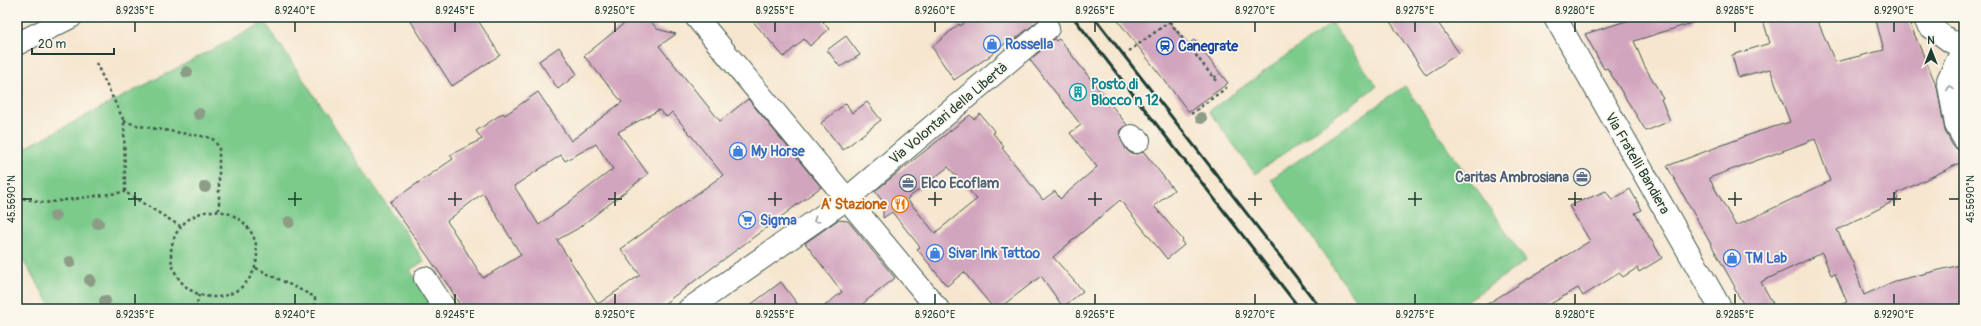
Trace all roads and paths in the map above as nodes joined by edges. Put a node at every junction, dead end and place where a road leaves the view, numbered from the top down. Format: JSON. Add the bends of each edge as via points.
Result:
{"nodes":[{"id":1,"x":71,"y":17,"type":"edge"},
{"id":2,"x":696,"y":17,"type":"edge"},
{"id":3,"x":1166,"y":17,"type":"edge"},
{"id":4,"x":1555,"y":17,"type":"edge"},
{"id":5,"x":1924,"y":17,"type":"edge"},
{"id":6,"x":1169,"y":22,"type":"junction"},
{"id":7,"x":44,"y":23,"type":"edge"},
{"id":8,"x":1163,"y":26,"type":"junction"},
{"id":9,"x":1048,"y":28,"type":"dead end"},
{"id":10,"x":1166,"y":30,"type":"dead end"},
{"id":11,"x":1964,"y":43,"type":"edge"},
{"id":12,"x":17,"y":44,"type":"edge"},
{"id":13,"x":1129,"y":51,"type":"dead end"},
{"id":14,"x":1964,"y":54,"type":"edge"},
{"id":15,"x":96,"y":63,"type":"dead end"},
{"id":16,"x":1219,"y":74,"type":"dead end"},
{"id":17,"x":1214,"y":78,"type":"junction"},
{"id":18,"x":1216,"y":81,"type":"dead end"},
{"id":19,"x":1224,"y":85,"type":"dead end"},
{"id":20,"x":1191,"y":114,"type":"dead end"},
{"id":21,"x":124,"y":121,"type":"junction"},
{"id":22,"x":1964,"y":139,"type":"edge"},
{"id":23,"x":125,"y":192,"type":"junction"},
{"id":24,"x":17,"y":197,"type":"edge"},
{"id":25,"x":848,"y":198,"type":"junction"},
{"id":26,"x":219,"y":210,"type":"junction"},
{"id":27,"x":180,"y":226,"type":"junction"},
{"id":28,"x":256,"y":268,"type":"junction"},
{"id":29,"x":426,"y":278,"type":"dead end"},
{"id":30,"x":199,"y":295,"type":"junction"},
{"id":31,"x":196,"y":309,"type":"edge"},
{"id":32,"x":315,"y":309,"type":"edge"},
{"id":33,"x":445,"y":309,"type":"edge"},
{"id":34,"x":689,"y":309,"type":"edge"},
{"id":35,"x":938,"y":309,"type":"edge"},
{"id":36,"x":1721,"y":309,"type":"edge"}],
"edges":[{"from":1,"to":7,"type":"street"},
{"from":2,"to":25,"type":"street"},
{"from":3,"to":6,"type":"path"},
{"from":4,"to":36,"type":"street","name":"Via Fratelli Bandiera"},
{"from":5,"to":11,"type":"street","via":[[1928,25],[1951,42]]},
{"from":6,"to":8,"type":"path"},
{"from":6,"to":17,"type":"path"},
{"from":7,"to":12,"type":"street"},
{"from":8,"to":10,"type":"path"},
{"from":8,"to":13,"type":"path"},
{"from":9,"to":25,"type":"street","name":"Via Volontari della Libertà"},
{"from":22,"to":14,"type":"street","one_way":true,"via":[[1956,125],[1948,80],[1959,56]]},
{"from":15,"to":21,"type":"path"},
{"from":16,"to":17,"type":"path"},
{"from":17,"to":18,"type":"path"},
{"from":19,"to":20,"type":"path","via":[[1226,88]]},
{"from":21,"to":23,"type":"path"},
{"from":21,"to":26,"type":"path","via":[[139,126],[212,138],[219,147]]},
{"from":23,"to":24,"type":"path","via":[[44,203]]},
{"from":23,"to":27,"type":"path"},
{"from":25,"to":34,"type":"street","name":"Via Volontari della Libertà","one_way":true},
{"from":25,"to":35,"type":"street"},
{"from":26,"to":27,"type":"path","via":[[204,211],[191,216]]},
{"from":26,"to":28,"type":"path","via":[[232,213],[251,230],[257,242]]},
{"from":27,"to":30,"type":"path","via":[[173,238],[170,251],[172,265],[178,278],[187,288]]},
{"from":28,"to":30,"type":"path","via":[[243,287],[233,293],[222,296]]},
{"from":28,"to":32,"type":"path","via":[[315,297]]},
{"from":29,"to":33,"type":"street"},
{"from":30,"to":31,"type":"path"}]}
